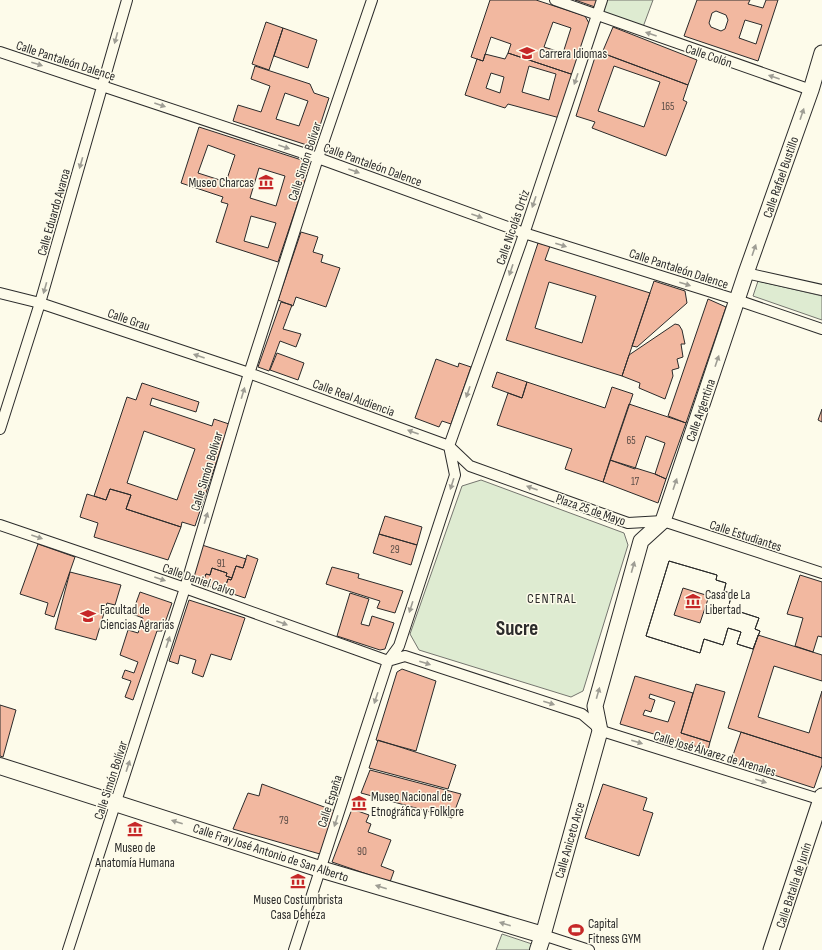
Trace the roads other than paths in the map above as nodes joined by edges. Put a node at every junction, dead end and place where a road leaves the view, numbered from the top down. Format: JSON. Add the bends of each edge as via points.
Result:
{"nodes":[{"id":1,"x":126,"y":0,"type":"edge"},
{"id":2,"x":372,"y":0,"type":"edge"},
{"id":3,"x":555,"y":0,"type":"edge"},
{"id":4,"x":602,"y":0,"type":"edge"},
{"id":5,"x":597,"y":16,"type":"junction"},
{"id":6,"x":0,"y":52,"type":"edge"},
{"id":7,"x":822,"y":53,"type":"edge"},
{"id":8,"x":103,"y":86,"type":"junction"},
{"id":9,"x":816,"y":92,"type":"edge"},
{"id":10,"x":318,"y":158,"type":"junction"},
{"id":11,"x":524,"y":233,"type":"junction"},
{"id":12,"x":746,"y":273,"type":"junction"},
{"id":13,"x":822,"y":290,"type":"edge"},
{"id":14,"x":0,"y":293,"type":"edge"},
{"id":15,"x":738,"y":300,"type":"junction"},
{"id":16,"x":40,"y":303,"type":"junction"},
{"id":17,"x":822,"y":329,"type":"edge"},
{"id":18,"x":250,"y":373,"type":"junction"},
{"id":19,"x":0,"y":429,"type":"edge"},
{"id":20,"x":449,"y":446,"type":"junction"},
{"id":21,"x":663,"y":521,"type":"junction"},
{"id":22,"x":0,"y":525,"type":"edge"},
{"id":23,"x":822,"y":573,"type":"edge"},
{"id":24,"x":185,"y":588,"type":"junction"},
{"id":25,"x":388,"y":661,"type":"junction"},
{"id":26,"x":600,"y":731,"type":"junction"},
{"id":27,"x":0,"y":766,"type":"edge"},
{"id":28,"x":822,"y":799,"type":"edge"},
{"id":29,"x":116,"y":803,"type":"junction"},
{"id":30,"x":320,"y":869,"type":"junction"},
{"id":31,"x":540,"y":942,"type":"edge"},
{"id":32,"x":68,"y":950,"type":"edge"},
{"id":33,"x":294,"y":950,"type":"edge"},
{"id":34,"x":589,"y":950,"type":"edge"},
{"id":35,"x":771,"y":950,"type":"edge"}],
"edges":[{"from":1,"to":8,"type":"street","name":"Calle Eduardo Avaroa","one_way":true},
{"from":2,"to":10,"type":"street","name":"Calle Simón Bolívar"},
{"from":3,"to":5,"type":"street","name":"Calle Colón"},
{"from":4,"to":5,"type":"street","name":"Calle Nicolás Ortiz"},
{"from":9,"to":5,"type":"street","name":"Calle Colón","one_way":true},
{"from":5,"to":11,"type":"street","name":"Calle Nicolás Ortiz","one_way":true},
{"from":6,"to":8,"type":"street","name":"Calle Pantaleón Dalence","one_way":true},
{"from":7,"to":9,"type":"main road","name":"Calle Rafael Bustillo"},
{"from":8,"to":10,"type":"street","name":"Calle Pantaleón Dalence","one_way":true},
{"from":8,"to":16,"type":"street","name":"Calle Eduardo Avaroa","one_way":true},
{"from":12,"to":9,"type":"main road","name":"Calle Rafael Bustillo","one_way":true},
{"from":10,"to":11,"type":"street","name":"Calle Pantaleón Dalence","one_way":true},
{"from":10,"to":18,"type":"street","name":"Calle Simón Bolívar"},
{"from":11,"to":15,"type":"street","name":"Calle Pantaleón Dalence","one_way":true},
{"from":11,"to":20,"type":"street","name":"Calle Nicolás Ortiz","one_way":true},
{"from":12,"to":13,"type":"street"},
{"from":12,"to":15,"type":"main road","name":"Calle Rafael Bustillo"},
{"from":14,"to":16,"type":"street","name":"Calle Grau"},
{"from":15,"to":17,"type":"street","name":"Calle Pantaleón Dalence"},
{"from":21,"to":15,"type":"main road","name":"Calle Argentina","one_way":true},
{"from":18,"to":16,"type":"street","name":"Calle Grau","one_way":true},
{"from":16,"to":19,"type":"street","name":"Calle Eduardo Avaroa"},
{"from":20,"to":18,"type":"street","name":"Calle Real Audiencia","one_way":true},
{"from":24,"to":18,"type":"street","name":"Calle Simón Bolívar","one_way":true},
{"from":21,"to":20,"type":"street","name":"Plaza 25 de Mayo","one_way":true,"via":[[628,523],[470,466]]},
{"from":20,"to":25,"type":"street","one_way":true,"via":[[455,475],[399,646]]},
{"from":21,"to":23,"type":"street","name":"Calle Estudiantes"},
{"from":26,"to":21,"type":"main road","one_way":true,"via":[[595,706],[641,541]]},
{"from":22,"to":24,"type":"street","name":"Calle Daniel Calvo","one_way":true},
{"from":24,"to":25,"type":"street","name":"Calle Daniel Calvo","one_way":true},
{"from":29,"to":24,"type":"street","name":"Calle Simón Bolívar","one_way":true},
{"from":25,"to":26,"type":"street","one_way":true,"via":[[405,656],[582,714]]},
{"from":25,"to":30,"type":"street","name":"Calle España","one_way":true},
{"from":26,"to":28,"type":"street","name":"Calle José Álvarez de Arenales","one_way":true},
{"from":26,"to":31,"type":"main road","name":"Calle Aniceto Arce"},
{"from":27,"to":29,"type":"main road","name":"Calle Fray José Antonio de San Alberto"},
{"from":28,"to":35,"type":"main road","name":"Calle Batalla de Junín"},
{"from":30,"to":29,"type":"main road","name":"Calle Fray José Antonio de San Alberto","one_way":true},
{"from":29,"to":32,"type":"street","name":"Calle Simón Bolívar"},
{"from":31,"to":30,"type":"main road","name":"Calle Fray José Antonio de San Alberto","one_way":true},
{"from":30,"to":33,"type":"street","name":"Calle España"},
{"from":31,"to":34,"type":"street"}]}
